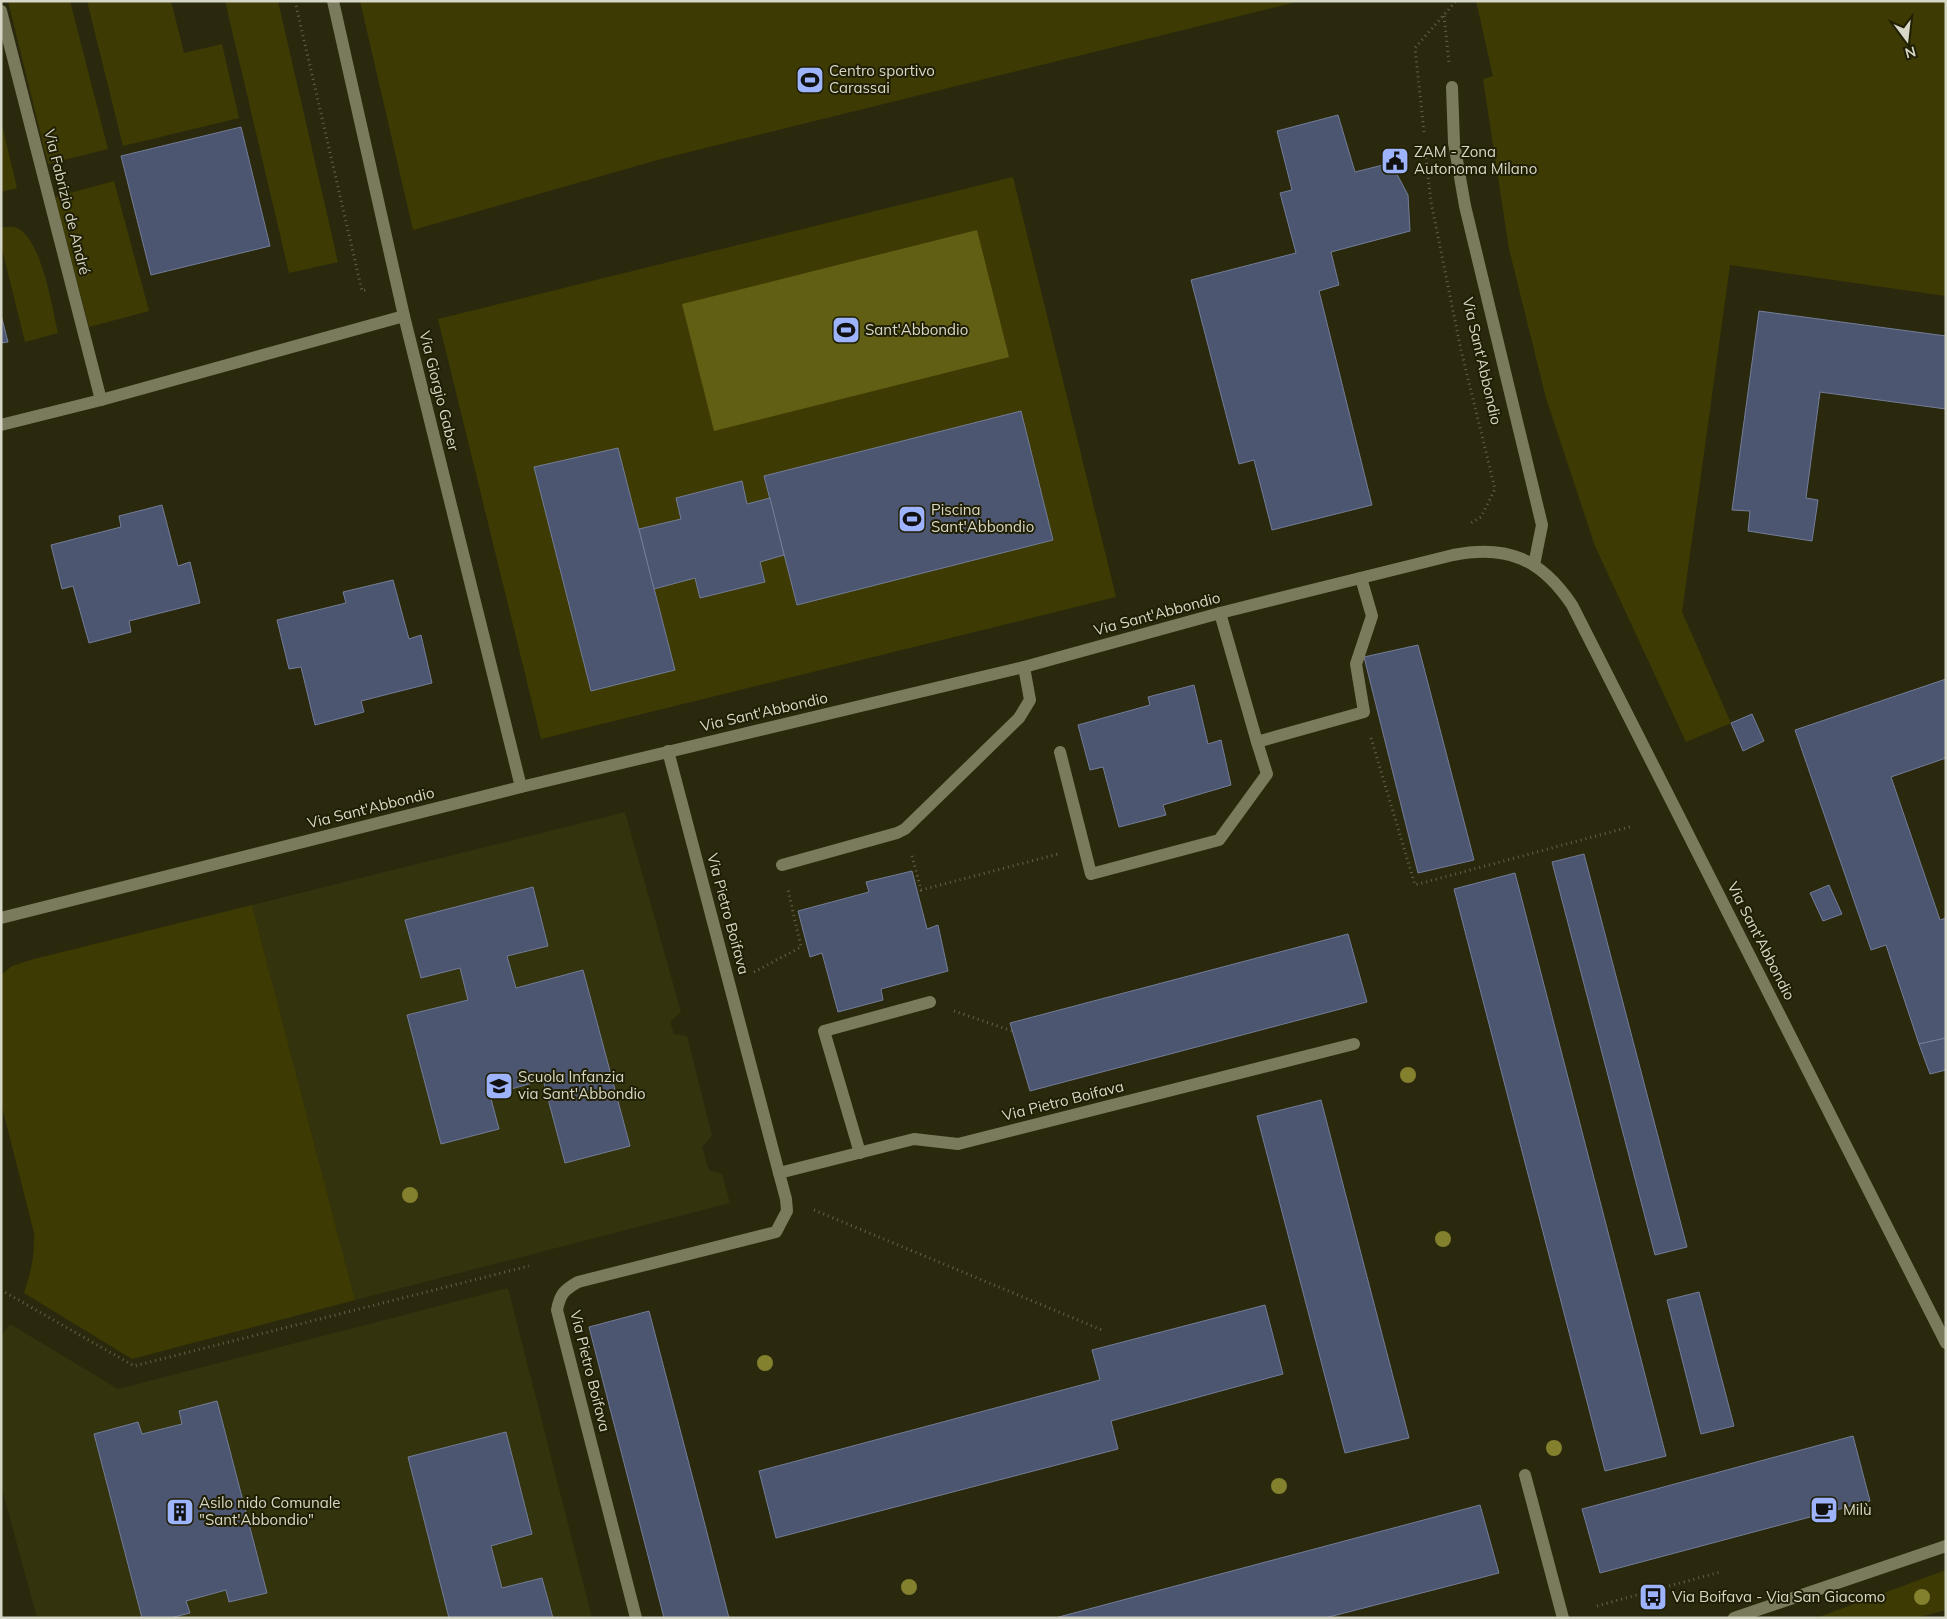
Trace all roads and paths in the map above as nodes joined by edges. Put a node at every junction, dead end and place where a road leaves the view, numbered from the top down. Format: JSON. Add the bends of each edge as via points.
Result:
{"nodes":[{"id":1,"x":295,"y":1,"type":"edge"},
{"id":2,"x":333,"y":1,"type":"edge"},
{"id":3,"x":1456,"y":1,"type":"edge"},
{"id":4,"x":1,"y":11,"type":"edge"},
{"id":5,"x":1444,"y":15,"type":"junction"},
{"id":6,"x":1452,"y":87,"type":"joint"},
{"id":7,"x":1424,"y":134,"type":"dead end"},
{"id":8,"x":1426,"y":154,"type":"dead end"},
{"id":9,"x":362,"y":291,"type":"dead end"},
{"id":10,"x":404,"y":316,"type":"junction"},
{"id":11,"x":100,"y":400,"type":"junction"},
{"id":12,"x":1,"y":425,"type":"edge"},
{"id":13,"x":1465,"y":527,"type":"dead end"},
{"id":14,"x":1534,"y":565,"type":"junction"},
{"id":15,"x":1361,"y":578,"type":"junction"},
{"id":16,"x":1220,"y":613,"type":"junction"},
{"id":17,"x":1024,"y":667,"type":"junction"},
{"id":18,"x":1364,"y":712,"type":"junction"},
{"id":19,"x":1257,"y":742,"type":"junction"},
{"id":20,"x":668,"y":751,"type":"junction"},
{"id":21,"x":1060,"y":752,"type":"dead end"},
{"id":22,"x":520,"y":787,"type":"junction"},
{"id":23,"x":1633,"y":826,"type":"dead end"},
{"id":24,"x":905,"y":829,"type":"junction"},
{"id":25,"x":1084,"y":847,"type":"junction"},
{"id":26,"x":782,"y":865,"type":"joint"},
{"id":27,"x":1,"y":918,"type":"edge"},
{"id":28,"x":753,"y":972,"type":"dead end"},
{"id":29,"x":930,"y":1002,"type":"joint"},
{"id":30,"x":1012,"y":1031,"type":"dead end"},
{"id":31,"x":1354,"y":1044,"type":"dead end"},
{"id":32,"x":860,"y":1153,"type":"junction"},
{"id":33,"x":780,"y":1174,"type":"junction"},
{"id":34,"x":786,"y":1199,"type":"junction"},
{"id":35,"x":529,"y":1266,"type":"dead end"},
{"id":36,"x":1,"y":1290,"type":"edge"},
{"id":37,"x":1102,"y":1330,"type":"dead end"},
{"id":38,"x":1946,"y":1343,"type":"edge"},
{"id":39,"x":1525,"y":1475,"type":"dead end"},
{"id":40,"x":1946,"y":1546,"type":"edge"},
{"id":41,"x":1720,"y":1572,"type":"dead end"},
{"id":42,"x":1597,"y":1606,"type":"dead end"},
{"id":43,"x":636,"y":1618,"type":"edge"},
{"id":44,"x":1563,"y":1618,"type":"edge"},
{"id":45,"x":1734,"y":1618,"type":"edge"}],
"edges":[{"from":1,"to":9,"type":"path"},
{"from":2,"to":10,"type":"street","name":"Via Giorgio Gaber"},
{"from":3,"to":5,"type":"path"},
{"from":4,"to":11,"type":"street","name":"Via Fabrizio de André"},
{"from":5,"to":6,"type":"path"},
{"from":5,"to":7,"type":"path","via":[[1415,48]]},
{"from":6,"to":14,"type":"street","name":"Via Sant'Abbondio","via":[[1454,143],[1465,206],[1542,525]]},
{"from":8,"to":13,"type":"path","name":"Via Sant'Abbondio","via":[[1430,202],[1495,489],[1481,517]]},
{"from":10,"to":11,"type":"street"},
{"from":10,"to":22,"type":"street","name":"Via Giorgio Gaber"},
{"from":11,"to":12,"type":"street"},
{"from":14,"to":15,"type":"street","name":"Via Sant'Abbondio","via":[[1508,554],[1471,551]]},
{"from":14,"to":38,"type":"street","name":"Via Sant'Abbondio","via":[[1548,574],[1572,605]]},
{"from":15,"to":16,"type":"street","name":"Via Sant'Abbondio"},
{"from":15,"to":18,"type":"street","via":[[1372,616],[1356,664]]},
{"from":16,"to":17,"type":"street","name":"Via Sant'Abbondio"},
{"from":16,"to":19,"type":"street"},
{"from":17,"to":20,"type":"street","name":"Via Sant'Abbondio"},
{"from":17,"to":24,"type":"street","via":[[1030,700],[1019,718]]},
{"from":18,"to":19,"type":"street"},
{"from":18,"to":23,"type":"path","via":[[1415,885]]},
{"from":19,"to":25,"type":"street","via":[[1268,774],[1219,840],[1091,874]]},
{"from":20,"to":22,"type":"street","name":"Via Sant'Abbondio"},
{"from":20,"to":33,"type":"street","name":"Via Pietro Boifava"},
{"from":21,"to":25,"type":"street"},
{"from":22,"to":27,"type":"street","name":"Via Sant'Abbondio"},
{"from":24,"to":25,"type":"path","via":[[921,890]]},
{"from":24,"to":26,"type":"street"},
{"from":26,"to":28,"type":"path","via":[[801,947]]},
{"from":29,"to":30,"type":"path"},
{"from":29,"to":32,"type":"street","via":[[824,1031]]},
{"from":31,"to":32,"type":"street","name":"Via Pietro Boifava","via":[[958,1144],[914,1139]]},
{"from":32,"to":33,"type":"street","name":"Via Pietro Boifava"},
{"from":33,"to":34,"type":"street","name":"Via Pietro Boifava"},
{"from":34,"to":37,"type":"path"},
{"from":34,"to":43,"type":"street","name":"Via Pietro Boifava","via":[[786,1214],[776,1232],[578,1282],[566,1289],[559,1299],[557,1310]]},
{"from":35,"to":36,"type":"path","via":[[134,1366]]},
{"from":39,"to":44,"type":"street"},
{"from":40,"to":45,"type":"street"},
{"from":41,"to":42,"type":"path"}]}
